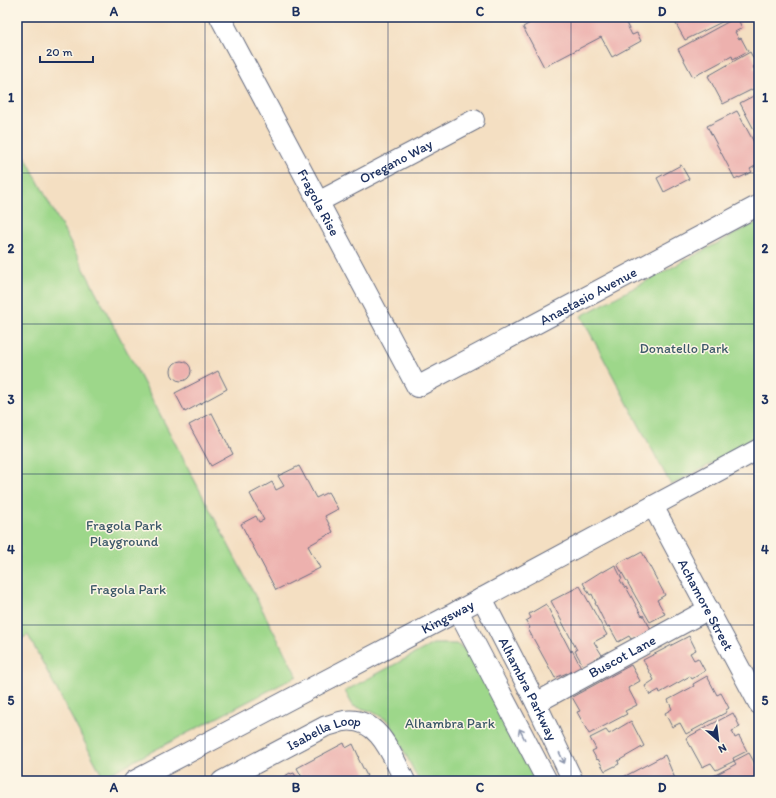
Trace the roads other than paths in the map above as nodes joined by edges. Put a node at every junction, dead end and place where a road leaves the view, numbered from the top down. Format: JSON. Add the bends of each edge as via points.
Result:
{"nodes":[{"id":1,"x":220,"y":17,"type":"edge"},
{"id":2,"x":474,"y":120,"type":"dead end"},
{"id":3,"x":318,"y":202,"type":"junction"},
{"id":4,"x":759,"y":205,"type":"edge"},
{"id":5,"x":417,"y":388,"type":"joint"},
{"id":6,"x":759,"y":449,"type":"edge"},
{"id":7,"x":653,"y":506,"type":"junction"},
{"id":8,"x":482,"y":598,"type":"junction"},
{"id":9,"x":709,"y":609,"type":"junction"},
{"id":10,"x":458,"y":611,"type":"junction"},
{"id":11,"x":536,"y":703,"type":"junction"},
{"id":12,"x":759,"y":704,"type":"edge"},
{"id":13,"x":134,"y":781,"type":"edge"},
{"id":14,"x":222,"y":781,"type":"edge"},
{"id":15,"x":406,"y":781,"type":"edge"},
{"id":16,"x":547,"y":781,"type":"edge"},
{"id":17,"x":573,"y":781,"type":"edge"}],
"edges":[{"from":1,"to":3,"type":"street","name":"Fragola Rise"},
{"from":2,"to":3,"type":"street","name":"Oregano Way"},
{"from":3,"to":5,"type":"street","name":"Fragola Rise"},
{"from":4,"to":5,"type":"street","name":"Anastasio Avenue"},
{"from":6,"to":7,"type":"street","name":"Kingsway"},
{"from":7,"to":8,"type":"street","name":"Kingsway"},
{"from":7,"to":9,"type":"street","name":"Achamore Street"},
{"from":8,"to":10,"type":"street","name":"Kingsway"},
{"from":8,"to":11,"type":"street","name":"Alhambra Parkway"},
{"from":9,"to":11,"type":"street","name":"Buscot Lane"},
{"from":9,"to":12,"type":"street","name":"Achamore Street"},
{"from":10,"to":13,"type":"street","name":"Kingsway"},
{"from":16,"to":10,"type":"street","name":"Alhambra Parkway","one_way":true},
{"from":11,"to":17,"type":"street","name":"Alhambra Parkway","one_way":true},
{"from":14,"to":15,"type":"street","name":"Isabella Loop","via":[[326,726],[345,721],[361,722],[373,729],[383,739]]}]}
